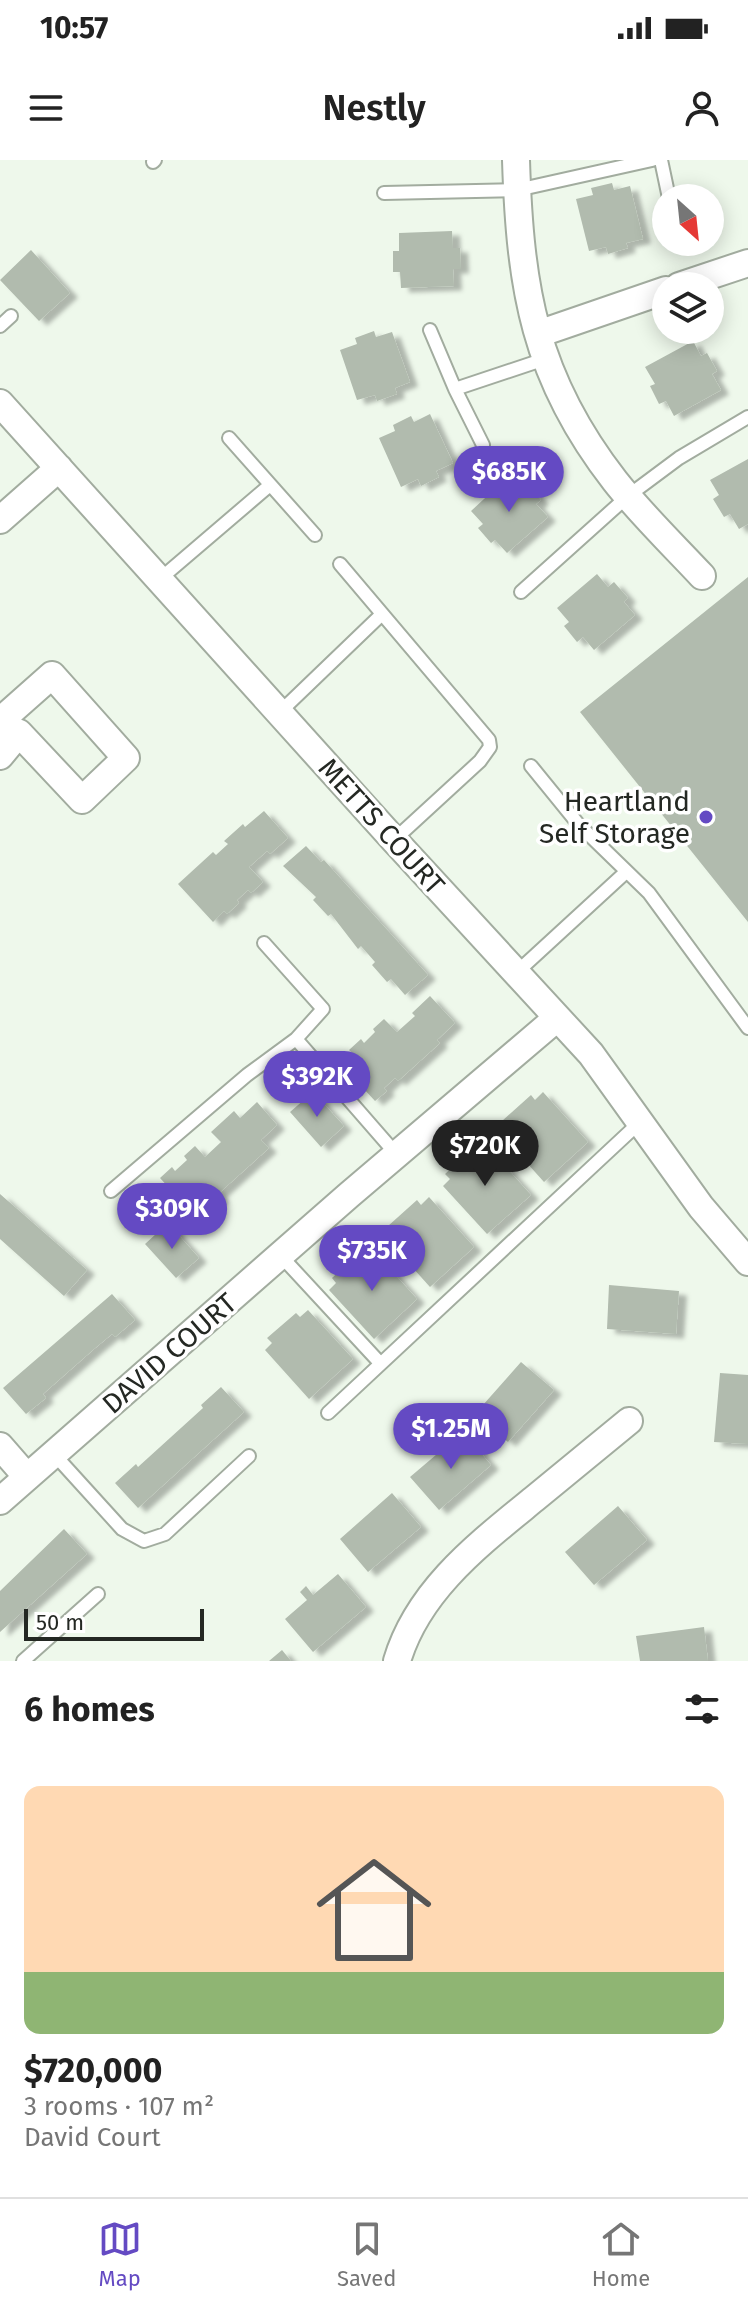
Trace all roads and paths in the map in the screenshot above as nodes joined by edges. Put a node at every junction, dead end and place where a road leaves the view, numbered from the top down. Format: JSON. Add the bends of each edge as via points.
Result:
{"nodes":[{"id":1,"x":516,"y":160,"type":"edge"},
{"id":2,"x":652,"y":160,"type":"edge"},
{"id":3,"x":661,"y":160,"type":"edge"},
{"id":4,"x":666,"y":184,"type":"edge"},
{"id":5,"x":517,"y":190,"type":"junction"},
{"id":6,"x":384,"y":193,"type":"dead end"},
{"id":7,"x":748,"y":263,"type":"edge"},
{"id":8,"x":721,"y":272,"type":"edge"},
{"id":9,"x":652,"y":295,"type":"edge"},
{"id":10,"x":11,"y":316,"type":"dead end"},
{"id":11,"x":0,"y":326,"type":"edge"},
{"id":12,"x":430,"y":330,"type":"dead end"},
{"id":13,"x":538,"y":334,"type":"junction"},
{"id":14,"x":545,"y":359,"type":"junction"},
{"id":15,"x":455,"y":389,"type":"junction"},
{"id":16,"x":0,"y":403,"type":"edge"},
{"id":17,"x":748,"y":417,"type":"edge"},
{"id":18,"x":229,"y":438,"type":"dead end"},
{"id":19,"x":483,"y":445,"type":"dead end"},
{"id":20,"x":59,"y":468,"type":"junction"},
{"id":21,"x":270,"y":485,"type":"junction"},
{"id":22,"x":628,"y":496,"type":"junction"},
{"id":23,"x":0,"y":520,"type":"edge"},
{"id":24,"x":315,"y":535,"type":"dead end"},
{"id":25,"x":340,"y":564,"type":"dead end"},
{"id":26,"x":702,"y":576,"type":"dead end"},
{"id":27,"x":160,"y":579,"type":"junction"},
{"id":28,"x":521,"y":592,"type":"dead end"},
{"id":29,"x":382,"y":614,"type":"junction"},
{"id":30,"x":280,"y":712,"type":"junction"},
{"id":31,"x":6,"y":726,"type":"edge"},
{"id":32,"x":0,"y":756,"type":"edge"},
{"id":33,"x":531,"y":766,"type":"dead end"},
{"id":34,"x":394,"y":840,"type":"junction"},
{"id":35,"x":626,"y":872,"type":"junction"},
{"id":36,"x":264,"y":943,"type":"dead end"},
{"id":37,"x":516,"y":973,"type":"junction"},
{"id":38,"x":557,"y":1018,"type":"junction"},
{"id":39,"x":748,"y":1028,"type":"edge"},
{"id":40,"x":296,"y":1039,"type":"junction"},
{"id":41,"x":639,"y":1123,"type":"junction"},
{"id":42,"x":397,"y":1155,"type":"junction"},
{"id":43,"x":111,"y":1191,"type":"dead end"},
{"id":44,"x":281,"y":1256,"type":"junction"},
{"id":45,"x":748,"y":1262,"type":"edge"},
{"id":46,"x":380,"y":1363,"type":"junction"},
{"id":47,"x":328,"y":1413,"type":"dead end"},
{"id":48,"x":629,"y":1421,"type":"dead end"},
{"id":49,"x":0,"y":1446,"type":"edge"},
{"id":50,"x":53,"y":1453,"type":"junction"},
{"id":51,"x":249,"y":1456,"type":"dead end"},
{"id":52,"x":27,"y":1477,"type":"junction"},
{"id":53,"x":0,"y":1501,"type":"edge"},
{"id":54,"x":98,"y":1594,"type":"dead end"},
{"id":55,"x":23,"y":1661,"type":"edge"},
{"id":56,"x":397,"y":1661,"type":"edge"}],
"edges":[{"from":1,"to":5,"type":"street"},
{"from":2,"to":5,"type":"lane"},
{"from":3,"to":4,"type":"lane"},
{"from":5,"to":6,"type":"lane"},
{"from":5,"to":13,"type":"street","via":[[523,270]]},
{"from":7,"to":8,"type":"street"},
{"from":9,"to":13,"type":"street"},
{"from":10,"to":11,"type":"lane"},
{"from":12,"to":15,"type":"lane"},
{"from":13,"to":14,"type":"street"},
{"from":14,"to":15,"type":"lane"},
{"from":14,"to":22,"type":"street","via":[[576,426]]},
{"from":15,"to":19,"type":"lane"},
{"from":16,"to":20,"type":"street","name":"METTS COURT"},
{"from":17,"to":22,"type":"lane"},
{"from":18,"to":21,"type":"lane"},
{"from":20,"to":23,"type":"street"},
{"from":20,"to":27,"type":"street","name":"METTS COURT"},
{"from":21,"to":24,"type":"lane"},
{"from":21,"to":27,"type":"lane"},
{"from":22,"to":26,"type":"street"},
{"from":22,"to":28,"type":"lane"},
{"from":25,"to":29,"type":"lane"},
{"from":27,"to":30,"type":"street","name":"METTS COURT"},
{"from":29,"to":30,"type":"lane"},
{"from":29,"to":34,"type":"lane","via":[[490,747]]},
{"from":30,"to":34,"type":"street","name":"METTS COURT"},
{"from":31,"to":31,"type":"street","via":[[82,800],[126,758],[52,675]]},
{"from":31,"to":32,"type":"street"},
{"from":33,"to":35,"type":"lane"},
{"from":34,"to":37,"type":"street","name":"METTS COURT"},
{"from":35,"to":37,"type":"lane"},
{"from":35,"to":39,"type":"lane","via":[[670,919]]},
{"from":36,"to":40,"type":"lane","via":[[323,1009]]},
{"from":37,"to":38,"type":"street","name":"METTS COURT"},
{"from":38,"to":41,"type":"street","name":"METTS COURT","via":[[591,1054]]},
{"from":38,"to":42,"type":"street","name":"DAVID COURT"},
{"from":40,"to":42,"type":"lane"},
{"from":40,"to":43,"type":"lane"},
{"from":41,"to":45,"type":"street","name":"METTS COURT"},
{"from":41,"to":46,"type":"lane"},
{"from":42,"to":44,"type":"street","name":"DAVID COURT"},
{"from":44,"to":46,"type":"lane"},
{"from":44,"to":50,"type":"street","name":"DAVID COURT"},
{"from":46,"to":47,"type":"lane"},
{"from":48,"to":56,"type":"street","via":[[445,1578],[421,1608]]},
{"from":49,"to":52,"type":"street"},
{"from":50,"to":51,"type":"lane","via":[[122,1529],[144,1541],[165,1534]]},
{"from":50,"to":52,"type":"street","name":"DAVID COURT"},
{"from":52,"to":53,"type":"street","name":"DAVID COURT"},
{"from":54,"to":55,"type":"lane"}]}
